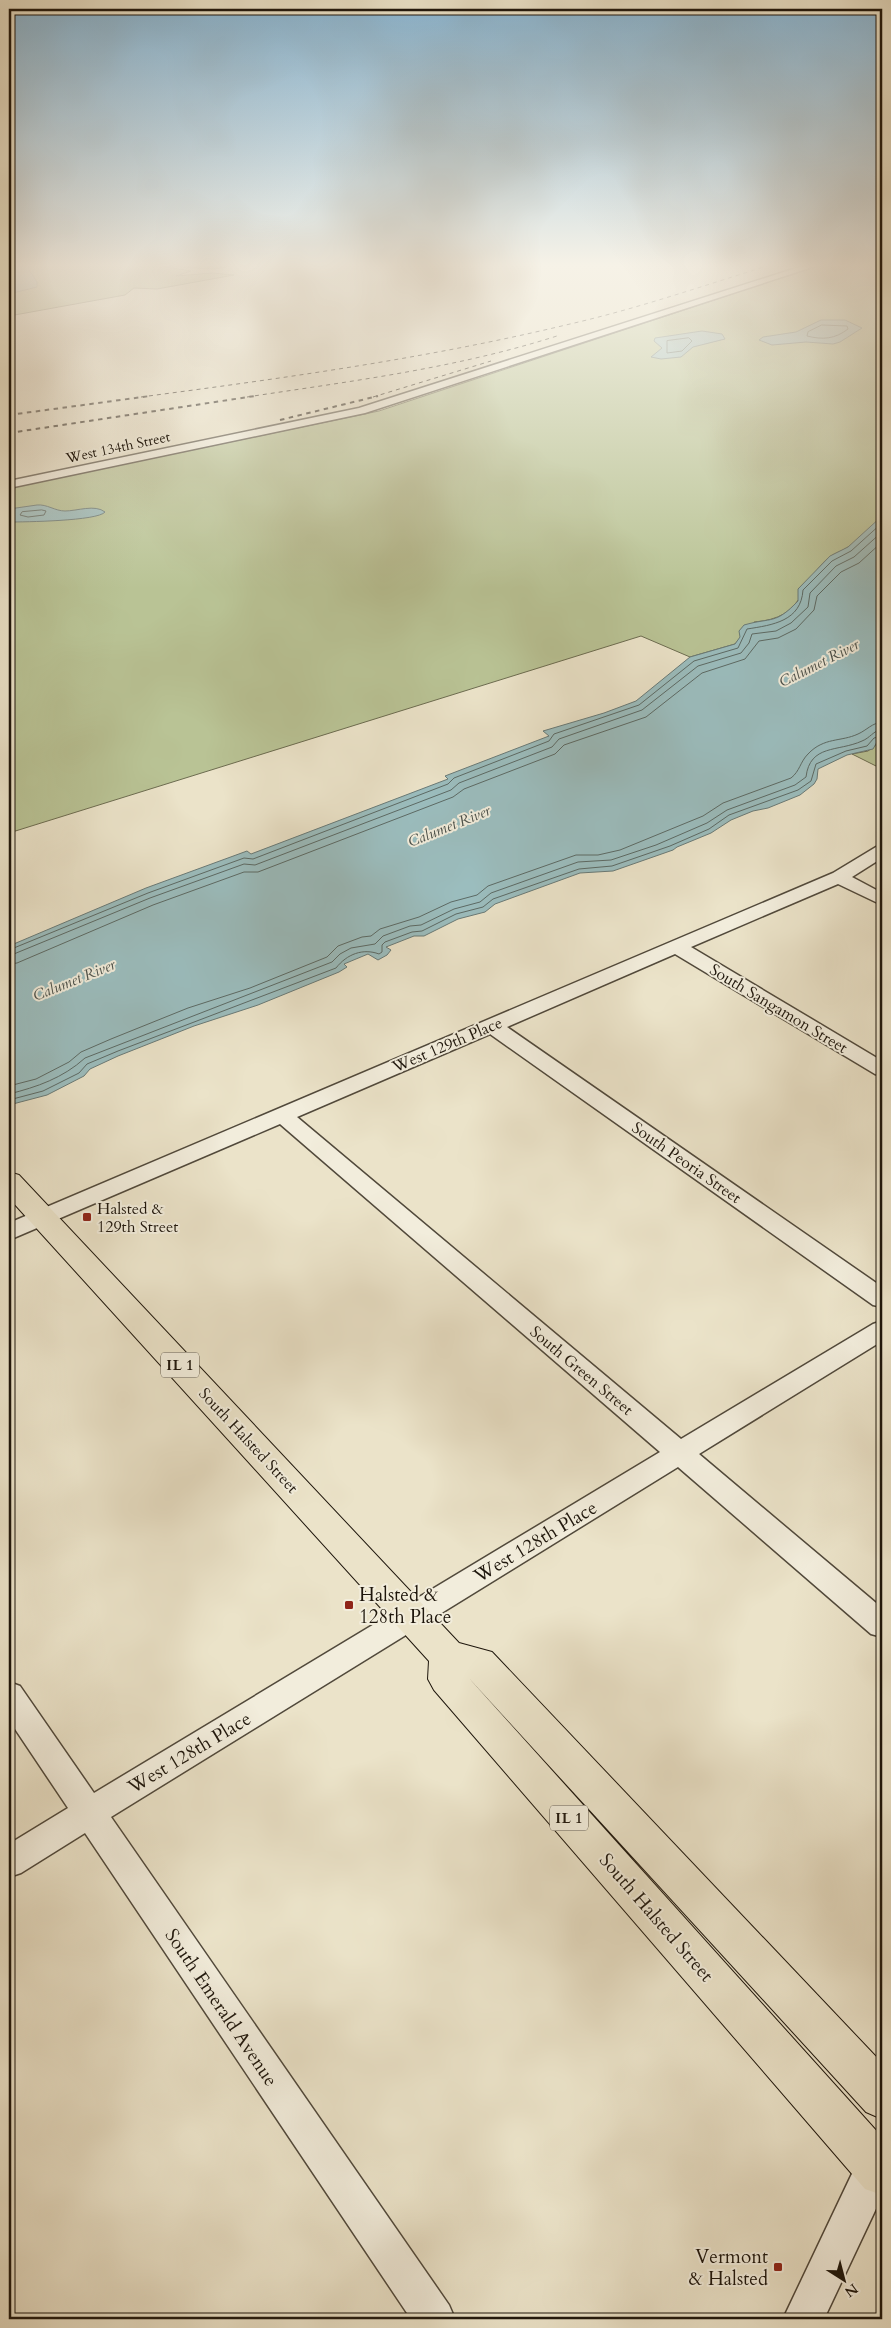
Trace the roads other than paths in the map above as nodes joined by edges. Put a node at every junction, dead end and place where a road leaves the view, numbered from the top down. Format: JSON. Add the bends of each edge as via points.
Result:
{"nodes":[{"id":1,"x":485,"y":372,"type":"edge"},
{"id":2,"x":9,"y":485,"type":"edge"},
{"id":3,"x":882,"y":851,"type":"edge"},
{"id":4,"x":839,"y":878,"type":"junction"},
{"id":5,"x":882,"y":900,"type":"edge"},
{"id":6,"x":676,"y":947,"type":"junction"},
{"id":7,"x":491,"y":1025,"type":"junction"},
{"id":8,"x":882,"y":1070,"type":"edge"},
{"id":9,"x":282,"y":1115,"type":"junction"},
{"id":10,"x":9,"y":1181,"type":"edge"},
{"id":11,"x":44,"y":1218,"type":"junction"},
{"id":12,"x":9,"y":1232,"type":"edge"},
{"id":13,"x":882,"y":1300,"type":"edge"},
{"id":14,"x":882,"y":1330,"type":"edge"},
{"id":15,"x":680,"y":1453,"type":"junction"},
{"id":16,"x":412,"y":1616,"type":"junction"},
{"id":17,"x":882,"y":1625,"type":"edge"},
{"id":18,"x":448,"y":1656,"type":"junction"},
{"id":19,"x":9,"y":1695,"type":"edge"},
{"id":20,"x":89,"y":1813,"type":"junction"},
{"id":21,"x":9,"y":1862,"type":"edge"},
{"id":22,"x":882,"y":2096,"type":"edge"},
{"id":23,"x":880,"y":2164,"type":"edge"},
{"id":24,"x":435,"y":2319,"type":"edge"},
{"id":25,"x":803,"y":2319,"type":"edge"}],
"edges":[{"from":1,"to":2,"type":"street","name":"West 134th Street","via":[[361,411]]},
{"from":3,"to":4,"type":"street","name":"West 129th Place"},
{"from":4,"to":5,"type":"street"},
{"from":4,"to":6,"type":"street","name":"West 129th Place"},
{"from":6,"to":7,"type":"street","name":"West 129th Place"},
{"from":6,"to":8,"type":"street","name":"South Sangamon Street"},
{"from":7,"to":9,"type":"street","name":"West 129th Place"},
{"from":7,"to":13,"type":"street","name":"South Peoria Street"},
{"from":9,"to":11,"type":"street","name":"West 129th Place"},
{"from":9,"to":15,"type":"street","name":"South Green Street"},
{"from":10,"to":11,"type":"main road","name":"South Halsted Street","number":"IL 1"},
{"from":11,"to":12,"type":"street","name":"West 129th Place"},
{"from":11,"to":16,"type":"main road","name":"South Halsted Street","number":"IL 1"},
{"from":14,"to":15,"type":"street","name":"West 128th Place"},
{"from":15,"to":16,"type":"street","name":"West 128th Place"},
{"from":15,"to":17,"type":"street","name":"South Green Street"},
{"from":16,"to":18,"type":"main road","name":"South Halsted Street","number":"IL 1"},
{"from":16,"to":20,"type":"street","name":"West 128th Place"},
{"from":18,"to":22,"type":"main road","via":[[479,1663]]},
{"from":18,"to":23,"type":"main road","name":"South Halsted Street","number":"IL 1","via":[[447,1679]]},
{"from":19,"to":20,"type":"street","name":"South Emerald Avenue"},
{"from":20,"to":21,"type":"street","name":"West 128th Place"},
{"from":20,"to":24,"type":"street","name":"South Emerald Avenue"},
{"from":23,"to":25,"type":"street"}]}
